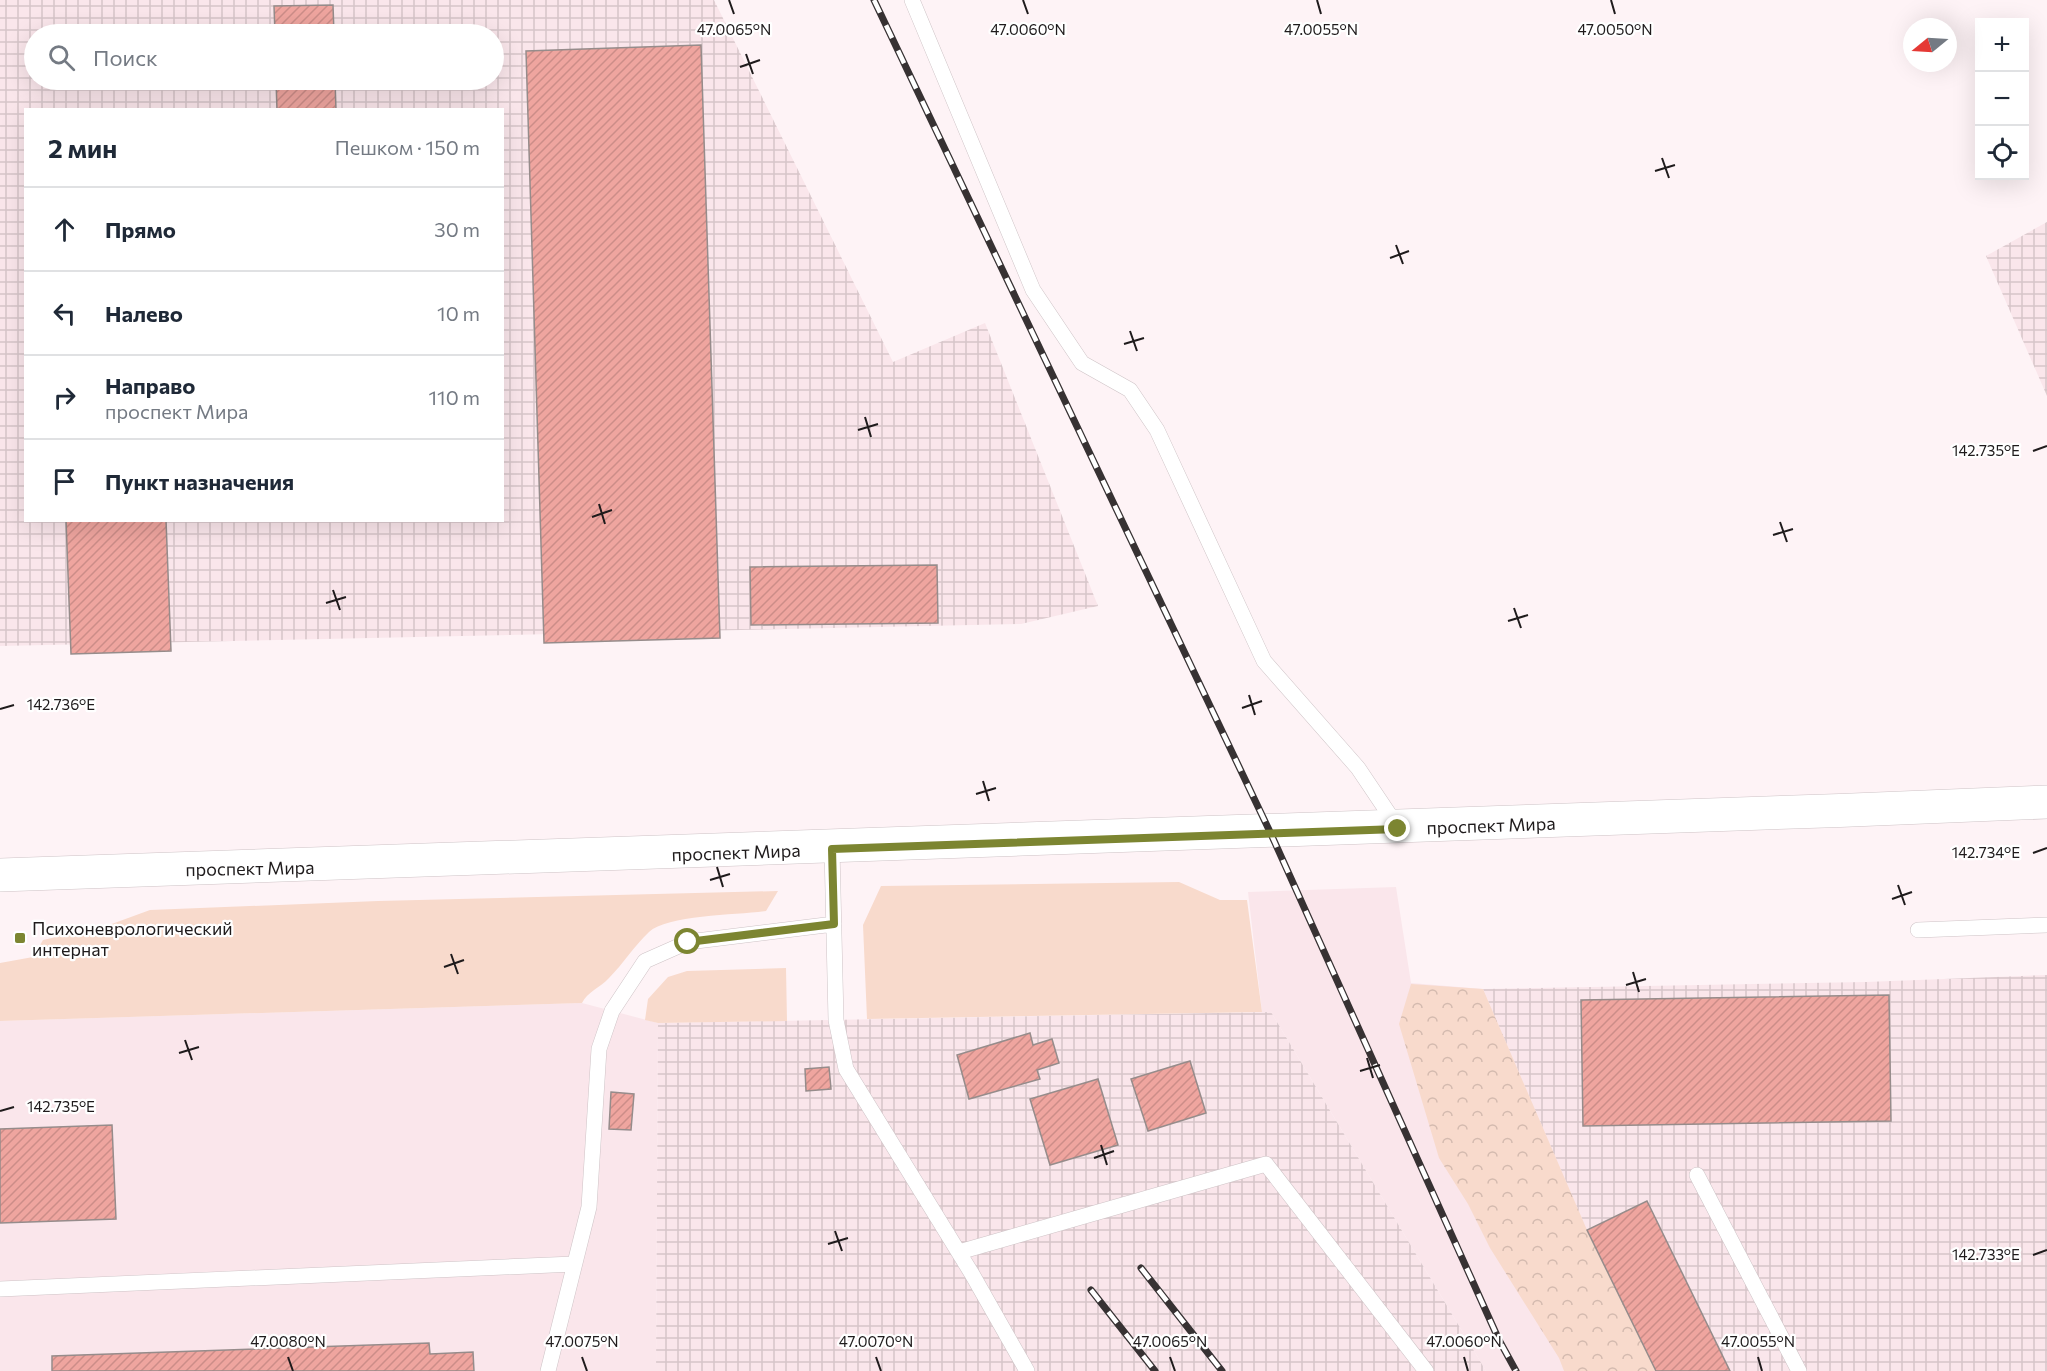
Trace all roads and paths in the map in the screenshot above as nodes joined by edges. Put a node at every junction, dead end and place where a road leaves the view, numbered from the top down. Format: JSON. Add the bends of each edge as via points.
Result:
{"nodes":[{"id":1,"x":912,"y":0,"type":"edge"},
{"id":2,"x":2047,"y":802,"type":"edge"},
{"id":3,"x":1398,"y":829,"type":"junction"},
{"id":4,"x":832,"y":849,"type":"junction"},
{"id":5,"x":0,"y":874,"type":"edge"},
{"id":6,"x":834,"y":924,"type":"junction"},
{"id":7,"x":2047,"y":925,"type":"edge"},
{"id":8,"x":1918,"y":930,"type":"dead end"},
{"id":9,"x":1697,"y":1175,"type":"dead end"},
{"id":10,"x":959,"y":1252,"type":"junction"},
{"id":11,"x":574,"y":1264,"type":"junction"},
{"id":12,"x":0,"y":1289,"type":"edge"},
{"id":13,"x":548,"y":1371,"type":"edge"},
{"id":14,"x":1027,"y":1371,"type":"edge"},
{"id":15,"x":1426,"y":1371,"type":"edge"},
{"id":16,"x":1799,"y":1371,"type":"edge"}],
"edges":[{"from":1,"to":3,"type":"lane","via":[[1033,290],[1082,363],[1130,390],[1157,430],[1264,661],[1358,768]]},
{"from":2,"to":3,"type":"main road","name":"проспект Мира"},
{"from":3,"to":4,"type":"main road","name":"проспект Мира"},
{"from":4,"to":5,"type":"main road","name":"проспект Мира"},
{"from":4,"to":6,"type":"lane"},
{"from":6,"to":10,"type":"lane","via":[[836,1020],[846,1069]]},
{"from":6,"to":11,"type":"lane","via":[[688,942],[645,962],[612,1011],[598,1049],[589,1207]]},
{"from":7,"to":8,"type":"lane"},
{"from":9,"to":16,"type":"lane"},
{"from":10,"to":14,"type":"lane"},
{"from":10,"to":15,"type":"lane","via":[[1266,1164]]},
{"from":11,"to":12,"type":"lane"},
{"from":11,"to":13,"type":"lane"}]}
